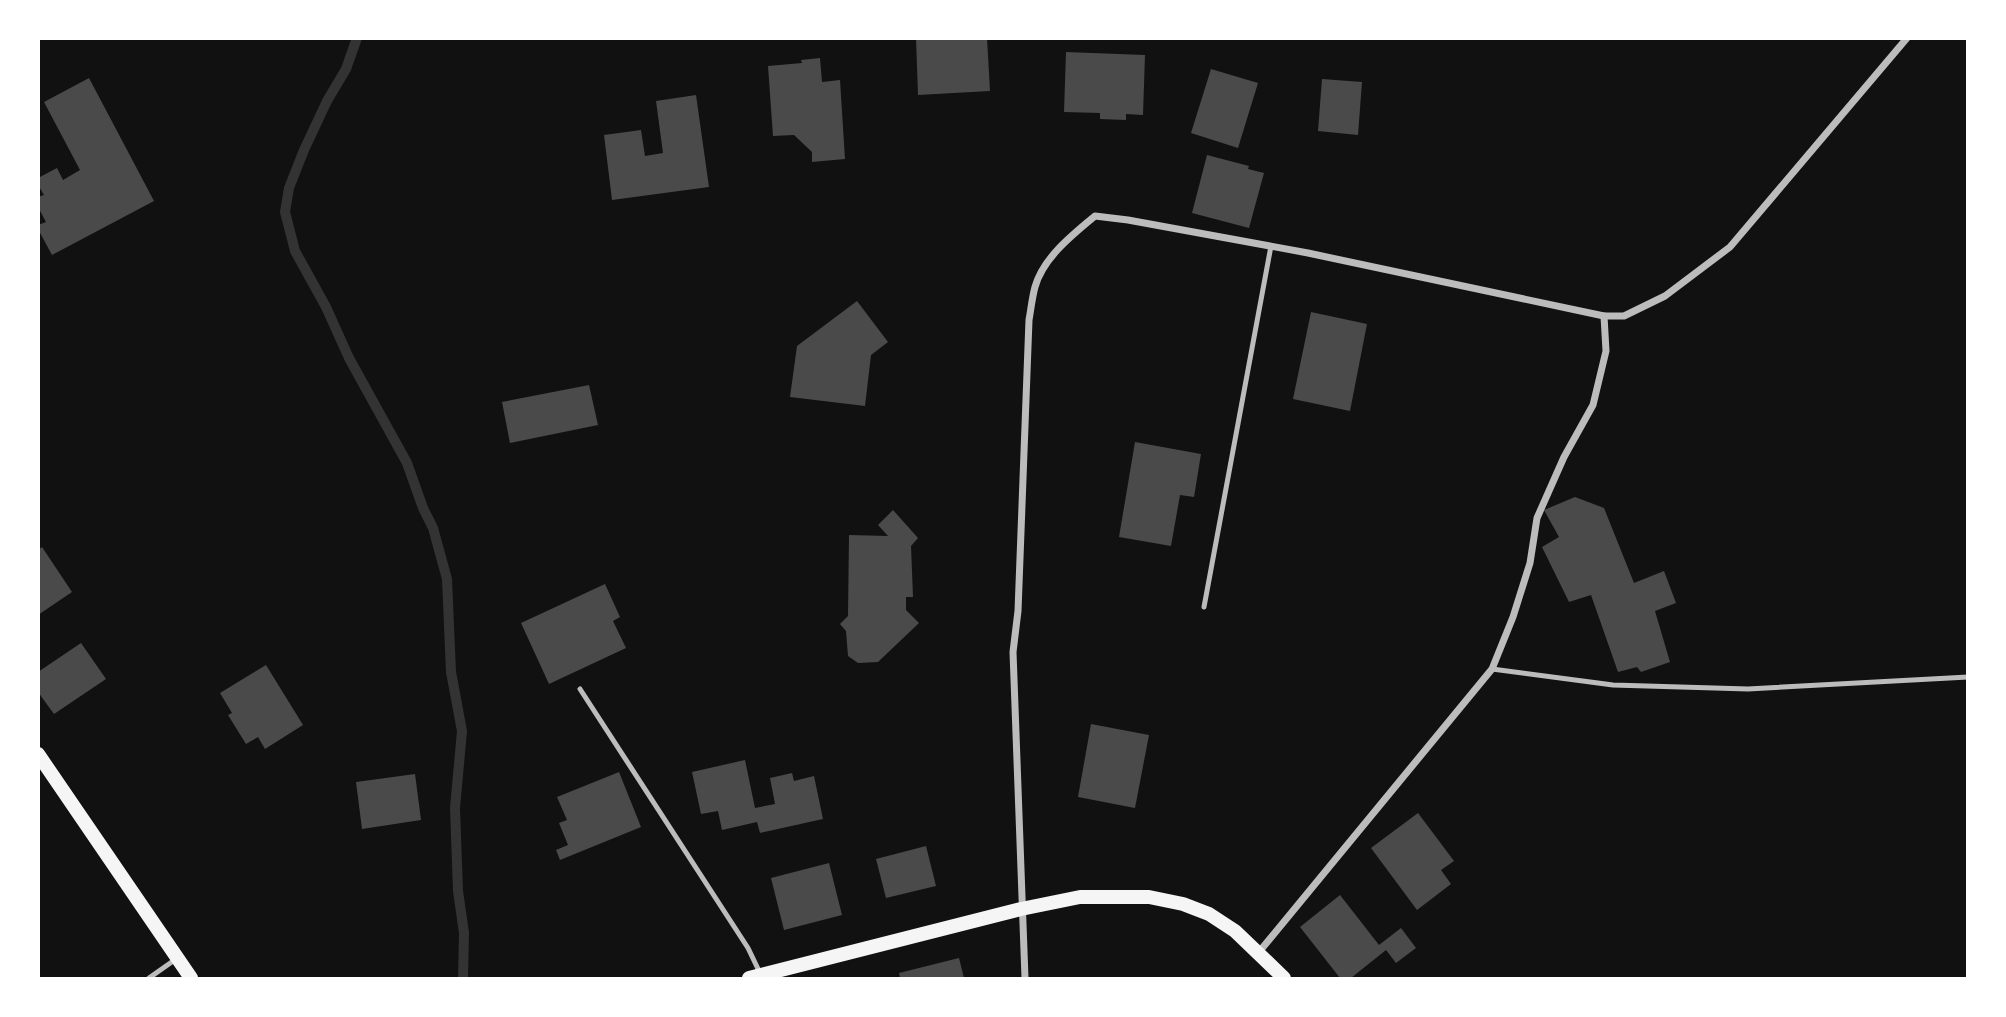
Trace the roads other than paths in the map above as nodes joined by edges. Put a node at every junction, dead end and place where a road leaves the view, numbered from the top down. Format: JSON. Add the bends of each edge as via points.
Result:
{"nodes":[{"id":1,"x":1907,"y":38,"type":"edge"},
{"id":2,"x":1271,"y":246,"type":"junction"},
{"id":3,"x":1604,"y":316,"type":"junction"},
{"id":4,"x":1204,"y":607,"type":"dead end"},
{"id":5,"x":1492,"y":669,"type":"junction"},
{"id":6,"x":1968,"y":677,"type":"edge"},
{"id":7,"x":580,"y":689,"type":"dead end"},
{"id":8,"x":38,"y":754,"type":"edge"},
{"id":9,"x":1021,"y":909,"type":"junction"},
{"id":10,"x":1259,"y":952,"type":"junction"},
{"id":11,"x":176,"y":959,"type":"junction"},
{"id":12,"x":755,"y":977,"type":"edge"},
{"id":13,"x":149,"y":978,"type":"edge"},
{"id":14,"x":191,"y":978,"type":"edge"},
{"id":15,"x":1025,"y":978,"type":"edge"},
{"id":16,"x":1284,"y":978,"type":"edge"}],
"edges":[{"from":1,"to":3,"type":"street","via":[[1730,247],[1665,296],[1624,316]]},
{"from":2,"to":3,"type":"street"},
{"from":2,"to":4,"type":"lane"},
{"from":2,"to":9,"type":"street","via":[[1095,216],[1069,237],[1035,285],[1029,320],[1013,652]]},
{"from":3,"to":5,"type":"street","via":[[1606,351],[1593,405],[1537,518],[1530,563]]},
{"from":5,"to":6,"type":"lane","via":[[1614,685],[1748,689]]},
{"from":5,"to":10,"type":"street"},
{"from":7,"to":12,"type":"lane","via":[[748,948]]},
{"from":8,"to":11,"type":"main road"},
{"from":9,"to":10,"type":"main road","via":[[1080,897],[1149,897],[1209,914]]},
{"from":9,"to":12,"type":"main road"},
{"from":9,"to":15,"type":"street"},
{"from":10,"to":16,"type":"main road"},
{"from":11,"to":13,"type":"lane"},
{"from":11,"to":14,"type":"main road"}]}
